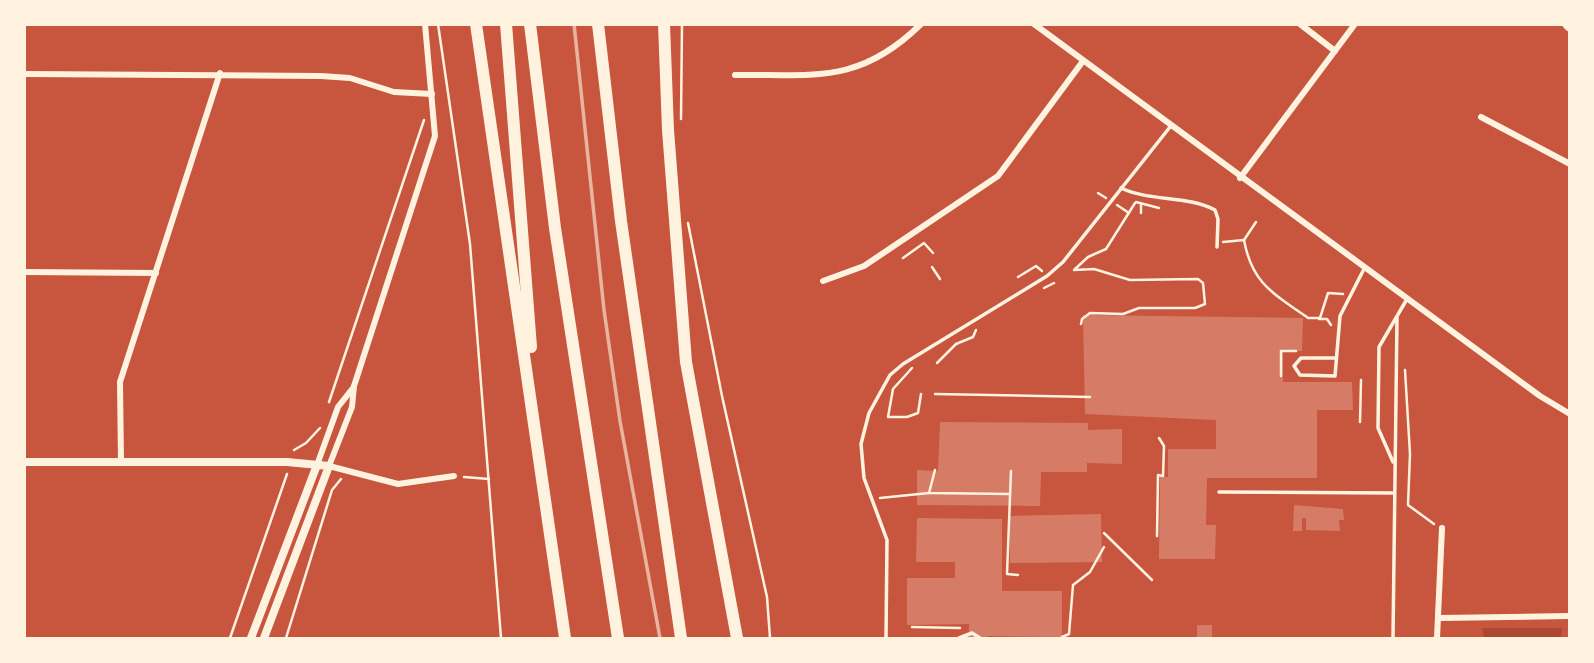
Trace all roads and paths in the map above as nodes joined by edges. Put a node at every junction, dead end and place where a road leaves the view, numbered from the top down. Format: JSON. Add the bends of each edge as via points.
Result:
{"nodes":[{"id":1,"x":425,"y":24,"type":"edge"},
{"id":2,"x":438,"y":24,"type":"edge"},
{"id":3,"x":475,"y":24,"type":"edge"},
{"id":4,"x":506,"y":24,"type":"edge"},
{"id":5,"x":530,"y":24,"type":"edge"},
{"id":6,"x":598,"y":24,"type":"edge"},
{"id":7,"x":664,"y":24,"type":"edge"},
{"id":8,"x":681,"y":24,"type":"edge"},
{"id":9,"x":921,"y":24,"type":"edge"},
{"id":10,"x":1034,"y":24,"type":"edge"},
{"id":11,"x":1300,"y":24,"type":"edge"},
{"id":12,"x":1355,"y":24,"type":"edge"},
{"id":13,"x":1335,"y":51,"type":"junction"},
{"id":14,"x":1083,"y":61,"type":"junction"},
{"id":15,"x":24,"y":74,"type":"edge"},
{"id":16,"x":220,"y":74,"type":"junction"},
{"id":17,"x":734,"y":75,"type":"dead end"},
{"id":18,"x":432,"y":94,"type":"junction"},
{"id":19,"x":1481,"y":117,"type":"dead end"},
{"id":20,"x":425,"y":118,"type":"dead end"},
{"id":21,"x":681,"y":119,"type":"dead end"},
{"id":22,"x":1170,"y":127,"type":"junction"},
{"id":23,"x":1570,"y":164,"type":"edge"},
{"id":24,"x":1240,"y":178,"type":"junction"},
{"id":25,"x":1121,"y":188,"type":"junction"},
{"id":26,"x":1098,"y":193,"type":"dead end"},
{"id":27,"x":1139,"y":196,"type":"junction"},
{"id":28,"x":1106,"y":198,"type":"dead end"},
{"id":29,"x":1135,"y":203,"type":"junction"},
{"id":30,"x":1116,"y":204,"type":"dead end"},
{"id":31,"x":1141,"y":205,"type":"junction"},
{"id":32,"x":1159,"y":208,"type":"dead end"},
{"id":33,"x":1129,"y":212,"type":"junction"},
{"id":34,"x":1141,"y":213,"type":"dead end"},
{"id":35,"x":688,"y":220,"type":"dead end"},
{"id":36,"x":1256,"y":222,"type":"dead end"},
{"id":37,"x":1244,"y":240,"type":"junction"},
{"id":38,"x":1218,"y":245,"type":"joint"},
{"id":39,"x":933,"y":253,"type":"dead end"},
{"id":40,"x":902,"y":258,"type":"dead end"},
{"id":41,"x":1366,"y":265,"type":"junction"},
{"id":42,"x":932,"y":267,"type":"dead end"},
{"id":43,"x":1042,"y":271,"type":"dead end"},
{"id":44,"x":24,"y":272,"type":"edge"},
{"id":45,"x":156,"y":273,"type":"junction"},
{"id":46,"x":1018,"y":277,"type":"dead end"},
{"id":47,"x":940,"y":279,"type":"dead end"},
{"id":48,"x":823,"y":281,"type":"dead end"},
{"id":49,"x":1054,"y":283,"type":"dead end"},
{"id":50,"x":1345,"y":288,"type":"dead end"},
{"id":51,"x":1042,"y":290,"type":"dead end"},
{"id":52,"x":1408,"y":297,"type":"junction"},
{"id":53,"x":1397,"y":318,"type":"junction"},
{"id":54,"x":1319,"y":319,"type":"junction"},
{"id":55,"x":1081,"y":324,"type":"dead end"},
{"id":56,"x":980,"y":327,"type":"dead end"},
{"id":57,"x":1330,"y":331,"type":"dead end"},
{"id":58,"x":1335,"y":358,"type":"junction"},
{"id":59,"x":1405,"y":358,"type":"dead end"},
{"id":60,"x":915,"y":362,"type":"dead end"},
{"id":61,"x":937,"y":363,"type":"dead end"},
{"id":62,"x":1361,"y":380,"type":"dead end"},
{"id":63,"x":354,"y":386,"type":"junction"},
{"id":64,"x":920,"y":394,"type":"dead end"},
{"id":65,"x":935,"y":394,"type":"dead end"},
{"id":66,"x":1090,"y":397,"type":"dead end"},
{"id":67,"x":327,"y":408,"type":"dead end"},
{"id":68,"x":1570,"y":414,"type":"edge"},
{"id":69,"x":323,"y":421,"type":"dead end"},
{"id":70,"x":1360,"y":422,"type":"dead end"},
{"id":71,"x":1159,"y":438,"type":"dead end"},
{"id":72,"x":293,"y":450,"type":"dead end"},
{"id":73,"x":24,"y":462,"type":"edge"},
{"id":74,"x":121,"y":462,"type":"junction"},
{"id":75,"x":1394,"y":464,"type":"junction"},
{"id":76,"x":317,"y":465,"type":"junction"},
{"id":77,"x":328,"y":466,"type":"junction"},
{"id":78,"x":541,"y":466,"type":"junction"},
{"id":79,"x":935,"y":470,"type":"dead end"},
{"id":80,"x":1011,"y":471,"type":"dead end"},
{"id":81,"x":287,"y":474,"type":"dead end"},
{"id":82,"x":454,"y":476,"type":"joint"},
{"id":83,"x":341,"y":479,"type":"dead end"},
{"id":84,"x":489,"y":479,"type":"junction"},
{"id":85,"x":1219,"y":492,"type":"dead end"},
{"id":86,"x":929,"y":493,"type":"junction"},
{"id":87,"x":1394,"y":493,"type":"junction"},
{"id":88,"x":1010,"y":494,"type":"junction"},
{"id":89,"x":873,"y":499,"type":"junction"},
{"id":90,"x":1442,"y":528,"type":"joint"},
{"id":91,"x":1104,"y":533,"type":"dead end"},
{"id":92,"x":1157,"y":536,"type":"dead end"},
{"id":93,"x":1104,"y":547,"type":"dead end"},
{"id":94,"x":1018,"y":575,"type":"dead end"},
{"id":95,"x":1152,"y":580,"type":"dead end"},
{"id":96,"x":1570,"y":616,"type":"edge"},
{"id":97,"x":1439,"y":618,"type":"junction"},
{"id":98,"x":912,"y":627,"type":"dead end"},
{"id":99,"x":963,"y":630,"type":"dead end"},
{"id":100,"x":1062,"y":636,"type":"dead end"},
{"id":101,"x":230,"y":639,"type":"edge"},
{"id":102,"x":251,"y":639,"type":"edge"},
{"id":103,"x":264,"y":639,"type":"edge"},
{"id":104,"x":286,"y":639,"type":"edge"},
{"id":105,"x":501,"y":639,"type":"edge"},
{"id":106,"x":565,"y":639,"type":"edge"},
{"id":107,"x":618,"y":639,"type":"edge"},
{"id":108,"x":681,"y":639,"type":"edge"},
{"id":109,"x":737,"y":639,"type":"edge"},
{"id":110,"x":769,"y":639,"type":"edge"},
{"id":111,"x":886,"y":639,"type":"edge"},
{"id":112,"x":959,"y":639,"type":"edge"},
{"id":113,"x":980,"y":639,"type":"edge"},
{"id":114,"x":1393,"y":639,"type":"edge"},
{"id":115,"x":1437,"y":639,"type":"edge"}],
"edges":[{"from":1,"to":18,"type":"street"},
{"from":2,"to":84,"type":"path","via":[[470,244]]},
{"from":3,"to":78,"type":"highway"},
{"from":4,"to":78,"type":"highway"},
{"from":5,"to":107,"type":"highway","via":[[555,228]]},
{"from":6,"to":108,"type":"highway"},
{"from":7,"to":109,"type":"highway","via":[[686,362]]},
{"from":8,"to":21,"type":"path"},
{"from":9,"to":17,"type":"street","via":[[850,71]]},
{"from":10,"to":14,"type":"street"},
{"from":11,"to":13,"type":"street"},
{"from":12,"to":13,"type":"street"},
{"from":13,"to":24,"type":"street"},
{"from":14,"to":22,"type":"street"},
{"from":14,"to":48,"type":"street","via":[[998,176],[864,266]]},
{"from":15,"to":16,"type":"street"},
{"from":16,"to":18,"type":"street","via":[[351,78],[394,92]]},
{"from":16,"to":45,"type":"street"},
{"from":18,"to":63,"type":"street","via":[[435,136]]},
{"from":19,"to":23,"type":"street"},
{"from":20,"to":67,"type":"path"},
{"from":22,"to":24,"type":"street"},
{"from":22,"to":25,"type":"lane"},
{"from":24,"to":41,"type":"street"},
{"from":25,"to":27,"type":"lane"},
{"from":25,"to":89,"type":"lane","via":[[1047,276],[890,375],[869,412],[861,444],[864,478]]},
{"from":26,"to":28,"type":"path"},
{"from":27,"to":29,"type":"path"},
{"from":27,"to":38,"type":"lane","via":[[1215,210]]},
{"from":29,"to":31,"type":"path"},
{"from":29,"to":33,"type":"path"},
{"from":30,"to":33,"type":"path"},
{"from":31,"to":32,"type":"path"},
{"from":31,"to":34,"type":"path"},
{"from":33,"to":55,"type":"path","via":[[1106,250],[1088,257],[1074,270],[1094,269],[1130,280],[1198,279],[1203,283],[1205,304],[1188,309],[1090,313]]},
{"from":35,"to":110,"type":"path","via":[[767,597]]},
{"from":36,"to":37,"type":"path"},
{"from":37,"to":38,"type":"path"},
{"from":37,"to":54,"type":"path","via":[[1258,279],[1308,318]]},
{"from":39,"to":40,"type":"path","via":[[924,243]]},
{"from":41,"to":52,"type":"street"},
{"from":41,"to":58,"type":"lane","via":[[1340,316]]},
{"from":42,"to":47,"type":"path"},
{"from":43,"to":46,"type":"path","via":[[1036,266]]},
{"from":44,"to":45,"type":"street"},
{"from":45,"to":74,"type":"street","via":[[120,382]]},
{"from":49,"to":51,"type":"path"},
{"from":50,"to":54,"type":"path","via":[[1342,295],[1326,295]]},
{"from":52,"to":53,"type":"lane"},
{"from":52,"to":68,"type":"street"},
{"from":53,"to":75,"type":"lane"},
{"from":53,"to":75,"type":"lane","via":[[1379,354],[1378,428]]},
{"from":54,"to":57,"type":"path","via":[[1329,321]]},
{"from":56,"to":61,"type":"path"},
{"from":58,"to":58,"type":"lane","via":[[1335,376],[1300,375],[1294,366],[1301,358]]},
{"from":59,"to":90,"type":"path","via":[[1408,505]]},
{"from":60,"to":64,"type":"path","via":[[893,389],[888,417],[918,413]]},
{"from":62,"to":70,"type":"path"},
{"from":63,"to":76,"type":"street","via":[[338,407]]},
{"from":63,"to":77,"type":"street","via":[[352,407]]},
{"from":65,"to":66,"type":"path"},
{"from":69,"to":72,"type":"path","via":[[313,436]]},
{"from":71,"to":92,"type":"path","via":[[1164,446],[1163,476],[1158,475]]},
{"from":73,"to":74,"type":"street"},
{"from":74,"to":76,"type":"street"},
{"from":75,"to":87,"type":"lane"},
{"from":76,"to":77,"type":"street"},
{"from":76,"to":102,"type":"street"},
{"from":77,"to":82,"type":"street","via":[[389,483]]},
{"from":77,"to":103,"type":"street"},
{"from":78,"to":106,"type":"highway"},
{"from":79,"to":86,"type":"path"},
{"from":80,"to":88,"type":"path"},
{"from":81,"to":101,"type":"path"},
{"from":82,"to":84,"type":"path"},
{"from":83,"to":104,"type":"path","via":[[332,490]]},
{"from":84,"to":105,"type":"path"},
{"from":85,"to":87,"type":"lane"},
{"from":86,"to":88,"type":"path"},
{"from":86,"to":89,"type":"path"},
{"from":87,"to":114,"type":"lane"},
{"from":88,"to":94,"type":"path","via":[[1007,574]]},
{"from":89,"to":111,"type":"lane","via":[[887,540]]},
{"from":90,"to":97,"type":"street"},
{"from":91,"to":95,"type":"path"},
{"from":93,"to":100,"type":"path","via":[[1090,572],[1073,585],[1072,627]]},
{"from":96,"to":97,"type":"street"},
{"from":97,"to":115,"type":"street"},
{"from":98,"to":99,"type":"path"},
{"from":112,"to":113,"type":"lane","via":[[972,633]]}]}
